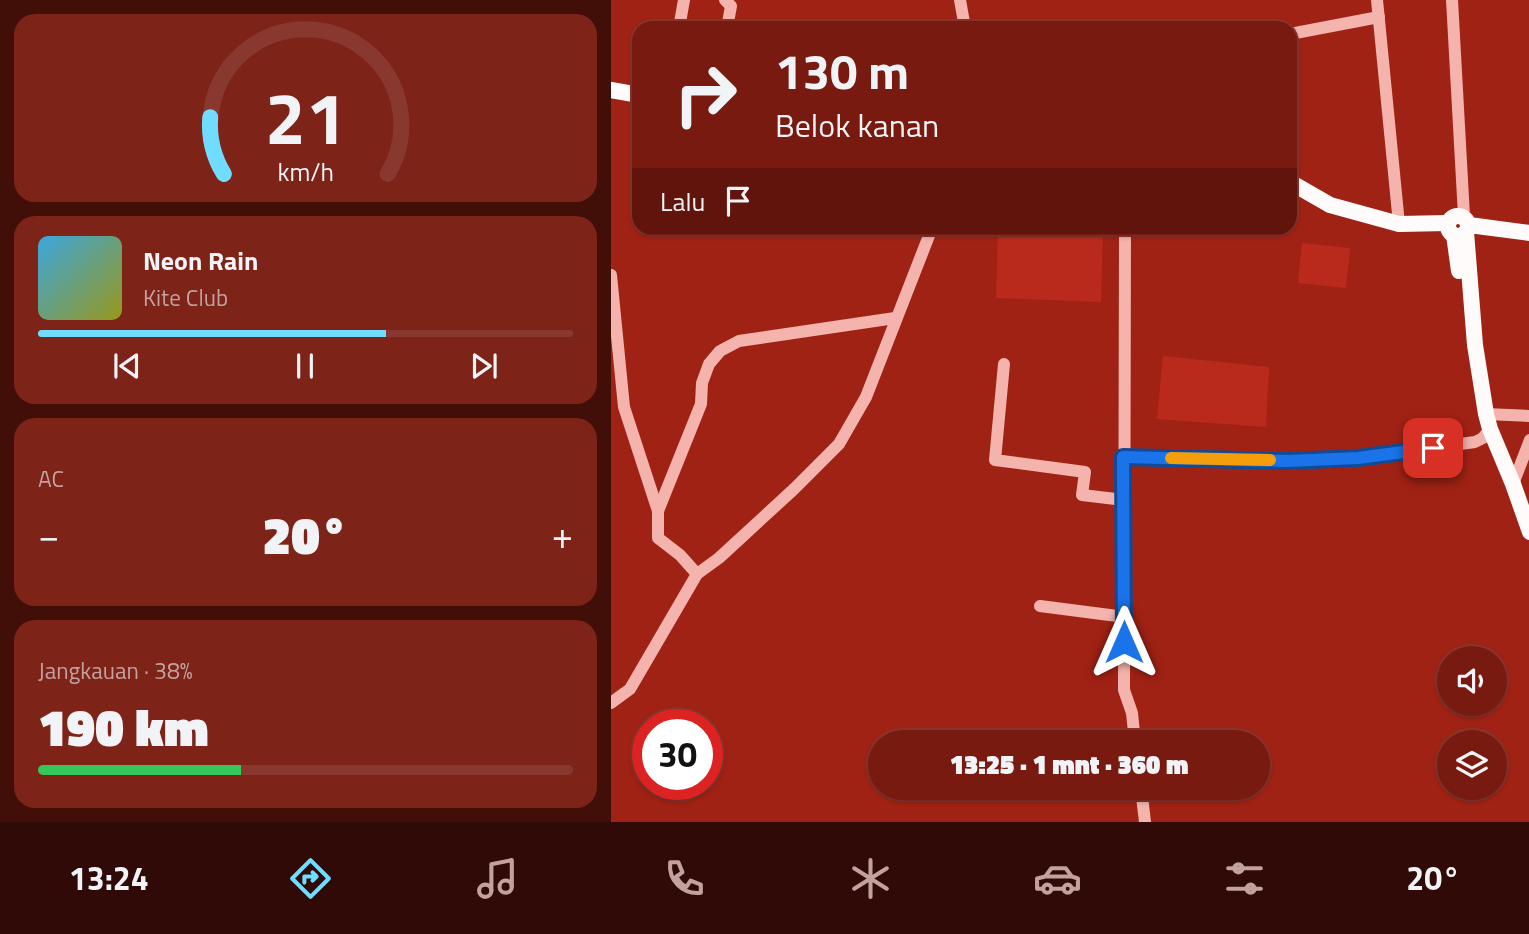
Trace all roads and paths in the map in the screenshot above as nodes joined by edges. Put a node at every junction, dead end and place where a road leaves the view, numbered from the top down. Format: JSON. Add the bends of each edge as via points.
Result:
{"nodes":[{"id":1,"x":684,"y":0,"type":"edge"},
{"id":2,"x":725,"y":0,"type":"edge"},
{"id":3,"x":960,"y":0,"type":"edge"},
{"id":4,"x":1377,"y":0,"type":"edge"},
{"id":5,"x":1446,"y":0,"type":"edge"},
{"id":6,"x":1452,"y":0,"type":"edge"},
{"id":7,"x":1379,"y":17,"type":"junction"},
{"id":8,"x":680,"y":21,"type":"edge"},
{"id":9,"x":728,"y":21,"type":"edge"},
{"id":10,"x":964,"y":21,"type":"edge"},
{"id":11,"x":1297,"y":33,"type":"edge"},
{"id":12,"x":611,"y":90,"type":"edge"},
{"id":13,"x":632,"y":94,"type":"edge"},
{"id":14,"x":1297,"y":186,"type":"edge"},
{"id":15,"x":1399,"y":224,"type":"junction"},
{"id":16,"x":1460,"y":224,"type":"junction"},
{"id":17,"x":1529,"y":233,"type":"edge"},
{"id":18,"x":929,"y":235,"type":"edge"},
{"id":19,"x":1125,"y":235,"type":"edge"},
{"id":20,"x":611,"y":275,"type":"edge"},
{"id":21,"x":895,"y":318,"type":"junction"},
{"id":22,"x":1004,"y":364,"type":"dead end"},
{"id":23,"x":1529,"y":416,"type":"edge"},
{"id":24,"x":1488,"y":422,"type":"junction"},
{"id":25,"x":1529,"y":440,"type":"edge"},
{"id":26,"x":1123,"y":457,"type":"junction"},
{"id":27,"x":1513,"y":484,"type":"junction"},
{"id":28,"x":1124,"y":500,"type":"junction"},
{"id":29,"x":658,"y":511,"type":"junction"},
{"id":30,"x":1529,"y":532,"type":"edge"},
{"id":31,"x":697,"y":574,"type":"junction"},
{"id":32,"x":1040,"y":606,"type":"dead end"},
{"id":33,"x":1125,"y":617,"type":"junction"},
{"id":34,"x":611,"y":703,"type":"edge"},
{"id":35,"x":1134,"y":730,"type":"edge"},
{"id":36,"x":1142,"y":800,"type":"edge"},
{"id":37,"x":1145,"y":822,"type":"edge"}],
"edges":[{"from":1,"to":8,"type":"street"},
{"from":2,"to":9,"type":"street","via":[[731,6]]},
{"from":3,"to":10,"type":"street"},
{"from":4,"to":7,"type":"street"},
{"from":5,"to":16,"type":"street"},
{"from":6,"to":16,"type":"street"},
{"from":7,"to":11,"type":"street"},
{"from":7,"to":15,"type":"street"},
{"from":12,"to":13,"type":"main road"},
{"from":14,"to":15,"type":"main road","via":[[1330,205]]},
{"from":15,"to":16,"type":"main road"},
{"from":16,"to":17,"type":"main road"},
{"from":16,"to":24,"type":"main road"},
{"from":18,"to":21,"type":"street"},
{"from":19,"to":26,"type":"street"},
{"from":20,"to":29,"type":"street","via":[[624,407]]},
{"from":21,"to":29,"type":"street","via":[[739,341],[720,351],[705,373],[701,404]]},
{"from":21,"to":31,"type":"street","via":[[865,397],[839,444]]},
{"from":22,"to":28,"type":"street","via":[[995,460],[1085,471],[1082,495]]},
{"from":23,"to":24,"type":"street"},
{"from":24,"to":26,"type":"street","via":[[1483,439],[1475,442],[1358,458]]},
{"from":24,"to":27,"type":"main road"},
{"from":25,"to":27,"type":"street"},
{"from":26,"to":28,"type":"street"},
{"from":27,"to":30,"type":"main road"},
{"from":28,"to":33,"type":"street"},
{"from":29,"to":31,"type":"street","via":[[658,538]]},
{"from":31,"to":34,"type":"street","via":[[630,689]]},
{"from":32,"to":33,"type":"street"},
{"from":33,"to":35,"type":"street","via":[[1124,690]]},
{"from":36,"to":37,"type":"street"}]}
